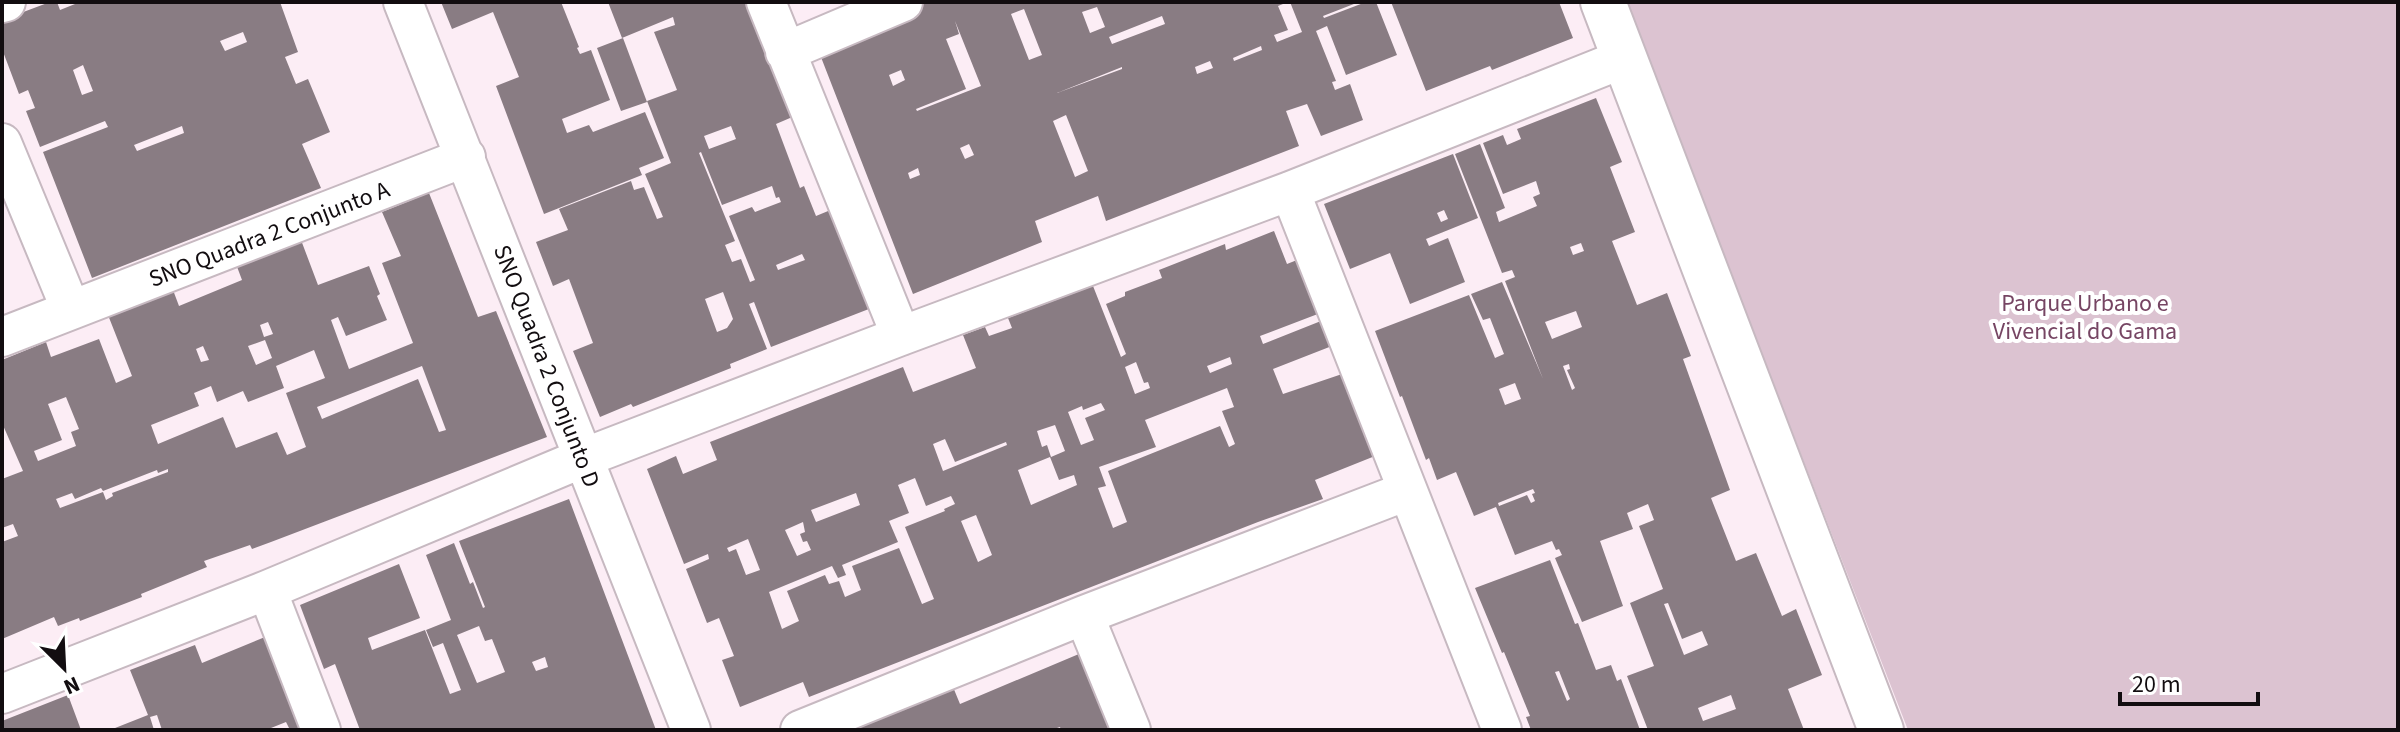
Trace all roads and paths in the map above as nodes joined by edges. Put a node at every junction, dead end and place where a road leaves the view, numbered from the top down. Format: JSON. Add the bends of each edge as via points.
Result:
{"nodes":[{"id":1,"x":403,"y":2,"type":"edge"},
{"id":2,"x":766,"y":2,"type":"edge"},
{"id":3,"x":903,"y":2,"type":"edge"},
{"id":4,"x":1603,"y":2,"type":"edge"},
{"id":5,"x":785,"y":52,"type":"junction"},
{"id":6,"x":1625,"y":58,"type":"junction"},
{"id":7,"x":2,"y":143,"type":"edge"},
{"id":8,"x":466,"y":157,"type":"junction"},
{"id":9,"x":1290,"y":191,"type":"junction"},
{"id":10,"x":71,"y":310,"type":"junction"},
{"id":11,"x":901,"y":336,"type":"junction"},
{"id":12,"x":2,"y":337,"type":"edge"},
{"id":13,"x":583,"y":458,"type":"junction"},
{"id":14,"x":1407,"y":491,"type":"junction"},
{"id":15,"x":267,"y":590,"type":"junction"},
{"id":16,"x":1084,"y":615,"type":"junction"},
{"id":17,"x":2,"y":694,"type":"edge"},
{"id":18,"x":321,"y":730,"type":"edge"},
{"id":19,"x":691,"y":730,"type":"edge"},
{"id":20,"x":800,"y":730,"type":"edge"},
{"id":21,"x":1131,"y":730,"type":"edge"},
{"id":22,"x":1502,"y":730,"type":"edge"},
{"id":23,"x":1881,"y":730,"type":"edge"}],
"edges":[{"from":1,"to":8,"type":"street","name":"SNO Quadra 2 Conjunto D"},
{"from":2,"to":5,"type":"street"},
{"from":3,"to":5,"type":"street"},
{"from":4,"to":6,"type":"street"},
{"from":5,"to":11,"type":"street"},
{"from":6,"to":9,"type":"street"},
{"from":6,"to":23,"type":"street"},
{"from":7,"to":10,"type":"street"},
{"from":8,"to":10,"type":"street","name":"SNO Quadra 2 Conjunto A"},
{"from":8,"to":13,"type":"street","name":"SNO Quadra 2 Conjunto D"},
{"from":9,"to":11,"type":"street"},
{"from":9,"to":14,"type":"street"},
{"from":10,"to":12,"type":"street","name":"SNO Quadra 2 Conjunto A"},
{"from":11,"to":13,"type":"street"},
{"from":13,"to":15,"type":"street"},
{"from":13,"to":19,"type":"street","name":"SNO Quadra 2 Conjunto D"},
{"from":14,"to":16,"type":"street"},
{"from":14,"to":22,"type":"street"},
{"from":15,"to":17,"type":"street"},
{"from":15,"to":18,"type":"street"},
{"from":16,"to":20,"type":"street"},
{"from":16,"to":21,"type":"street"}]}
